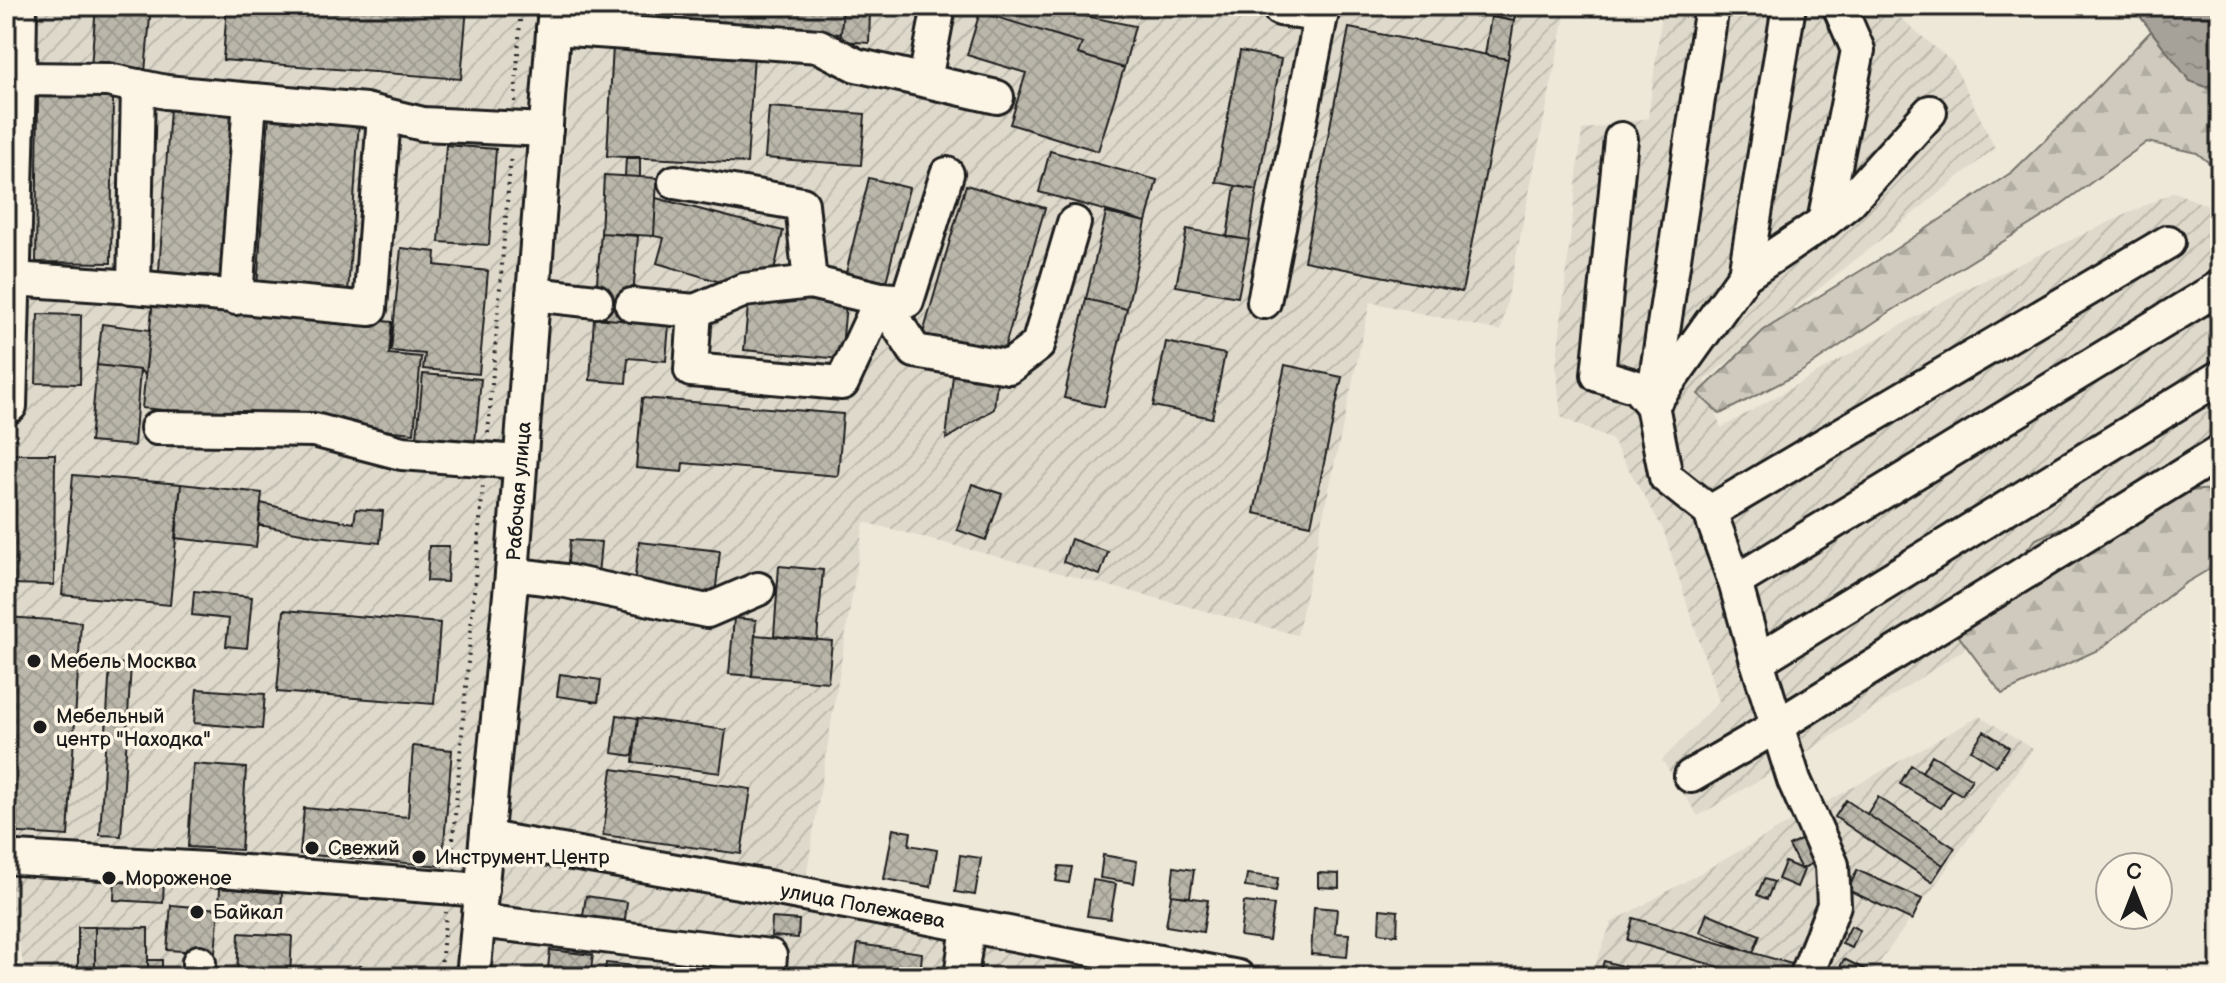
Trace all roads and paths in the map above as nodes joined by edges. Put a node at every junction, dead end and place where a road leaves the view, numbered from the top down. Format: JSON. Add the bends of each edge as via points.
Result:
{"nodes":[{"id":1,"x":20,"y":6,"type":"edge"},
{"id":2,"x":521,"y":6,"type":"edge"},
{"id":3,"x":939,"y":6,"type":"edge"},
{"id":4,"x":1279,"y":6,"type":"edge"},
{"id":5,"x":1712,"y":6,"type":"edge"},
{"id":6,"x":1789,"y":6,"type":"edge"},
{"id":7,"x":1839,"y":6,"type":"edge"},
{"id":8,"x":1322,"y":11,"type":"edge"},
{"id":9,"x":554,"y":17,"type":"edge"},
{"id":10,"x":19,"y":79,"type":"junction"},
{"id":11,"x":925,"y":80,"type":"junction"},
{"id":12,"x":138,"y":86,"type":"junction"},
{"id":13,"x":997,"y":97,"type":"dead end"},
{"id":14,"x":250,"y":100,"type":"junction"},
{"id":15,"x":1930,"y":112,"type":"dead end"},
{"id":16,"x":384,"y":115,"type":"junction"},
{"id":17,"x":514,"y":129,"type":"junction"},
{"id":18,"x":546,"y":130,"type":"junction"},
{"id":19,"x":1621,"y":139,"type":"dead end"},
{"id":20,"x":947,"y":174,"type":"dead end"},
{"id":21,"x":675,"y":182,"type":"dead end"},
{"id":22,"x":1824,"y":222,"type":"junction"},
{"id":23,"x":1074,"y":223,"type":"dead end"},
{"id":24,"x":2168,"y":242,"type":"dead end"},
{"id":25,"x":1745,"y":275,"type":"junction"},
{"id":26,"x":13,"y":279,"type":"junction"},
{"id":27,"x":810,"y":282,"type":"junction"},
{"id":28,"x":134,"y":287,"type":"junction"},
{"id":29,"x":2220,"y":287,"type":"edge"},
{"id":30,"x":533,"y":294,"type":"junction"},
{"id":31,"x":236,"y":298,"type":"junction"},
{"id":32,"x":881,"y":299,"type":"junction"},
{"id":33,"x":596,"y":301,"type":"dead end"},
{"id":34,"x":1264,"y":302,"type":"dead end"},
{"id":35,"x":632,"y":305,"type":"dead end"},
{"id":36,"x":695,"y":311,"type":"junction"},
{"id":37,"x":2220,"y":377,"type":"edge"},
{"id":38,"x":1652,"y":405,"type":"junction"},
{"id":39,"x":10,"y":406,"type":"dead end"},
{"id":40,"x":157,"y":428,"type":"dead end"},
{"id":41,"x":2220,"y":452,"type":"edge"},
{"id":42,"x":486,"y":459,"type":"junction"},
{"id":43,"x":520,"y":462,"type":"junction"},
{"id":44,"x":1710,"y":512,"type":"junction"},
{"id":45,"x":512,"y":574,"type":"junction"},
{"id":46,"x":1735,"y":582,"type":"junction"},
{"id":47,"x":758,"y":589,"type":"dead end"},
{"id":48,"x":1757,"y":661,"type":"junction"},
{"id":49,"x":1777,"y":726,"type":"junction"},
{"id":50,"x":1691,"y":776,"type":"dead end"},
{"id":51,"x":487,"y":838,"type":"junction"},
{"id":52,"x":16,"y":858,"type":"dead end"},
{"id":53,"x":449,"y":888,"type":"junction"},
{"id":54,"x":480,"y":906,"type":"junction"},
{"id":55,"x":968,"y":926,"type":"junction"},
{"id":56,"x":440,"y":977,"type":"edge"},
{"id":57,"x":473,"y":977,"type":"edge"},
{"id":58,"x":768,"y":977,"type":"edge"},
{"id":59,"x":961,"y":977,"type":"edge"},
{"id":60,"x":1238,"y":977,"type":"edge"},
{"id":61,"x":1806,"y":977,"type":"edge"}],
"edges":[{"from":1,"to":10,"type":"street"},
{"from":2,"to":17,"type":"path"},
{"from":3,"to":11,"type":"street"},
{"from":4,"to":8,"type":"street"},
{"from":5,"to":38,"type":"street"},
{"from":6,"to":25,"type":"street"},
{"from":7,"to":22,"type":"street","via":[[1858,50]]},
{"from":8,"to":34,"type":"street"},
{"from":9,"to":11,"type":"street","via":[[819,46],[856,65]]},
{"from":9,"to":18,"type":"street","name":"Рабочая улица"},
{"from":10,"to":12,"type":"street","via":[[108,80]]},
{"from":10,"to":26,"type":"street"},
{"from":11,"to":13,"type":"street"},
{"from":12,"to":14,"type":"street"},
{"from":12,"to":28,"type":"street"},
{"from":14,"to":16,"type":"street"},
{"from":14,"to":31,"type":"street"},
{"from":15,"to":22,"type":"street","via":[[1849,202]]},
{"from":16,"to":17,"type":"street","via":[[423,124]]},
{"from":16,"to":31,"type":"street","via":[[370,309]]},
{"from":17,"to":18,"type":"street"},
{"from":17,"to":42,"type":"path"},
{"from":18,"to":30,"type":"street","name":"Рабочая улица"},
{"from":19,"to":38,"type":"street","via":[[1598,375],[1637,387]]},
{"from":20,"to":32,"type":"street","via":[[907,301]]},
{"from":21,"to":27,"type":"street","via":[[802,204]]},
{"from":22,"to":25,"type":"street"},
{"from":23,"to":32,"type":"street","via":[[1038,345],[1009,367],[915,351]]},
{"from":24,"to":44,"type":"street"},
{"from":25,"to":38,"type":"street"},
{"from":26,"to":28,"type":"street"},
{"from":26,"to":39,"type":"street"},
{"from":27,"to":32,"type":"street"},
{"from":27,"to":36,"type":"street","via":[[744,290]]},
{"from":28,"to":31,"type":"street"},
{"from":29,"to":46,"type":"street"},
{"from":30,"to":33,"type":"street"},
{"from":30,"to":43,"type":"street","name":"Рабочая улица"},
{"from":32,"to":36,"type":"street","via":[[842,383],[691,370]]},
{"from":35,"to":36,"type":"street"},
{"from":37,"to":48,"type":"street"},
{"from":38,"to":44,"type":"street","via":[[1666,477]]},
{"from":40,"to":42,"type":"street","via":[[314,430],[402,453]]},
{"from":41,"to":49,"type":"street"},
{"from":42,"to":43,"type":"street"},
{"from":42,"to":53,"type":"path"},
{"from":43,"to":45,"type":"street","name":"Рабочая улица"},
{"from":44,"to":46,"type":"street"},
{"from":45,"to":47,"type":"street","via":[[707,611]]},
{"from":45,"to":51,"type":"street","name":"Рабочая улица"},
{"from":46,"to":48,"type":"street"},
{"from":48,"to":49,"type":"street"},
{"from":49,"to":50,"type":"street"},
{"from":49,"to":61,"type":"street","via":[[1794,780],[1832,865],[1834,905]]},
{"from":51,"to":54,"type":"street","name":"Рабочая улица"},
{"from":51,"to":55,"type":"street","name":"улица Полежаева"},
{"from":52,"to":53,"type":"street"},
{"from":53,"to":54,"type":"street"},
{"from":53,"to":56,"type":"path"},
{"from":54,"to":57,"type":"street","name":"Рабочая улица"},
{"from":54,"to":58,"type":"street","via":[[770,956]]},
{"from":55,"to":59,"type":"street"},
{"from":55,"to":60,"type":"street","name":"улица Полежаева"}]}
